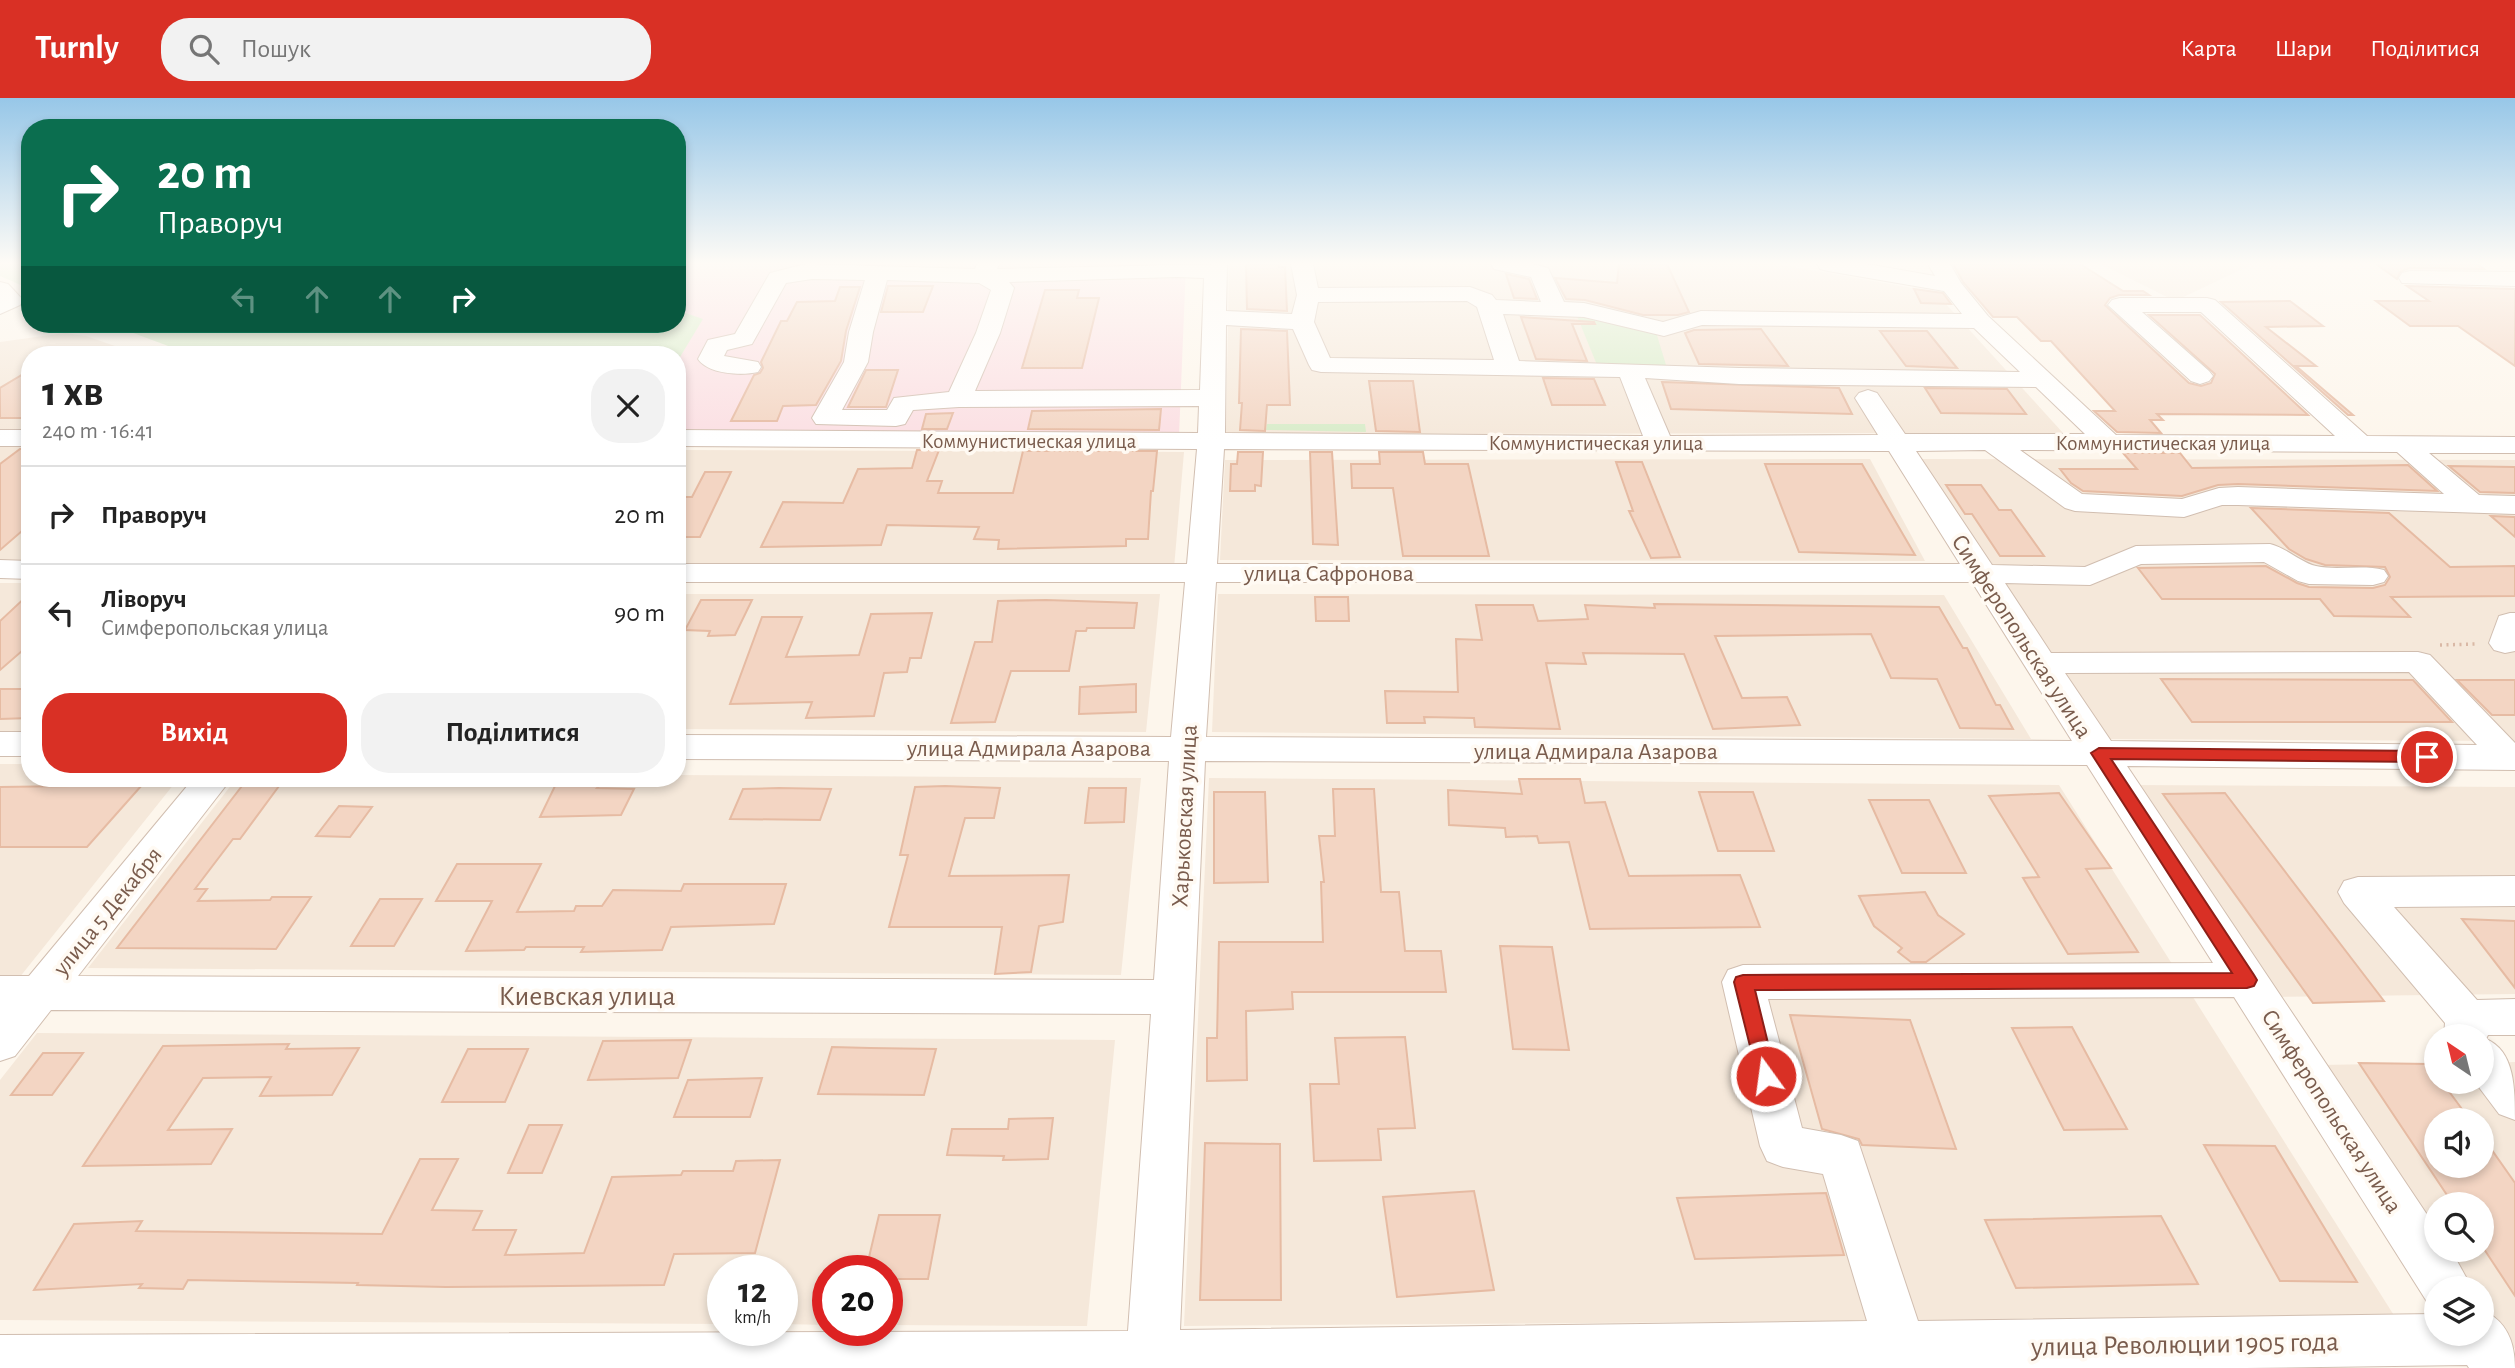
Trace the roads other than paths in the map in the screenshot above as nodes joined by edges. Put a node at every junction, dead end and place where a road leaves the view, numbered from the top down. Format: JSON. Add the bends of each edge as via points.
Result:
{"nodes":[{"id":1,"x":752,"y":323,"type":"edge"},
{"id":2,"x":864,"y":323,"type":"edge"},
{"id":3,"x":991,"y":323,"type":"edge"},
{"id":4,"x":1213,"y":323,"type":"edge"},
{"id":5,"x":1303,"y":323,"type":"edge"},
{"id":6,"x":1494,"y":323,"type":"edge"},
{"id":7,"x":1640,"y":323,"type":"edge"},
{"id":8,"x":1683,"y":323,"type":"edge"},
{"id":9,"x":1982,"y":323,"type":"edge"},
{"id":10,"x":2141,"y":323,"type":"edge"},
{"id":11,"x":2227,"y":323,"type":"edge"},
{"id":12,"x":1664,"y":329,"type":"junction"},
{"id":13,"x":749,"y":367,"type":"dead end"},
{"id":14,"x":1509,"y":368,"type":"junction"},
{"id":15,"x":1629,"y":370,"type":"junction"},
{"id":16,"x":1677,"y":373,"type":"junction"},
{"id":17,"x":2200,"y":376,"type":"dead end"},
{"id":18,"x":2043,"y":380,"type":"junction"},
{"id":19,"x":1213,"y":398,"type":"junction"},
{"id":20,"x":1868,"y":398,"type":"dead end"},
{"id":21,"x":959,"y":399,"type":"junction"},
{"id":22,"x":0,"y":438,"type":"edge"},
{"id":23,"x":21,"y":438,"type":"edge"},
{"id":24,"x":686,"y":438,"type":"edge"},
{"id":25,"x":1211,"y":442,"type":"junction"},
{"id":26,"x":1895,"y":442,"type":"junction"},
{"id":27,"x":1991,"y":442,"type":"junction"},
{"id":28,"x":2108,"y":442,"type":"junction"},
{"id":29,"x":2186,"y":443,"type":"junction"},
{"id":30,"x":1660,"y":444,"type":"junction"},
{"id":31,"x":2360,"y":444,"type":"junction"},
{"id":32,"x":2403,"y":444,"type":"junction"},
{"id":33,"x":2515,"y":445,"type":"edge"},
{"id":34,"x":2238,"y":496,"type":"junction"},
{"id":35,"x":2470,"y":502,"type":"junction"},
{"id":36,"x":2515,"y":505,"type":"edge"},
{"id":37,"x":0,"y":569,"type":"edge"},
{"id":38,"x":21,"y":569,"type":"edge"},
{"id":39,"x":686,"y":573,"type":"edge"},
{"id":40,"x":1200,"y":573,"type":"junction"},
{"id":41,"x":1980,"y":573,"type":"junction"},
{"id":42,"x":2373,"y":576,"type":"dead end"},
{"id":43,"x":2040,"y":663,"type":"junction"},
{"id":44,"x":0,"y":744,"type":"edge"},
{"id":45,"x":21,"y":744,"type":"edge"},
{"id":46,"x":686,"y":747,"type":"edge"},
{"id":47,"x":1188,"y":749,"type":"junction"},
{"id":48,"x":2099,"y":753,"type":"junction"},
{"id":49,"x":2512,"y":758,"type":"edge"},
{"id":50,"x":207,"y":787,"type":"edge"},
{"id":51,"x":2515,"y":891,"type":"edge"},
{"id":52,"x":2247,"y":980,"type":"junction"},
{"id":53,"x":0,"y":992,"type":"edge"},
{"id":54,"x":42,"y":993,"type":"junction"},
{"id":55,"x":1173,"y":997,"type":"junction"},
{"id":56,"x":2515,"y":1017,"type":"edge"},
{"id":57,"x":2461,"y":1024,"type":"edge"},
{"id":58,"x":2494,"y":1027,"type":"edge"},
{"id":59,"x":0,"y":1043,"type":"edge"},
{"id":60,"x":2494,"y":1070,"type":"edge"},
{"id":61,"x":2515,"y":1100,"type":"edge"},
{"id":62,"x":2439,"y":1276,"type":"edge"},
{"id":63,"x":1901,"y":1347,"type":"junction"},
{"id":64,"x":2485,"y":1347,"type":"edge"},
{"id":65,"x":0,"y":1361,"type":"edge"},
{"id":66,"x":1152,"y":1362,"type":"edge"}],
"edges":[{"from":1,"to":13,"type":"street","via":[[744,338],[716,345],[710,359]]},
{"from":2,"to":21,"type":"street","via":[[856,362],[825,418],[896,418],[903,403]]},
{"from":3,"to":21,"type":"street"},
{"from":4,"to":19,"type":"street","name":"Харьковская улица"},
{"from":5,"to":14,"type":"street","via":[[1321,365]]},
{"from":6,"to":14,"type":"street"},
{"from":7,"to":12,"type":"street"},
{"from":8,"to":12,"type":"street"},
{"from":9,"to":18,"type":"street"},
{"from":10,"to":17,"type":"street"},
{"from":11,"to":31,"type":"street"},
{"from":12,"to":16,"type":"street"},
{"from":14,"to":15,"type":"street"},
{"from":15,"to":16,"type":"street"},
{"from":15,"to":30,"type":"street"},
{"from":16,"to":18,"type":"street"},
{"from":18,"to":28,"type":"street"},
{"from":19,"to":21,"type":"street"},
{"from":19,"to":25,"type":"street","name":"Харьковская улица"},
{"from":20,"to":26,"type":"street","name":"Симферопольская улица"},
{"from":22,"to":23,"type":"street"},
{"from":24,"to":25,"type":"street","name":"Коммунистическая улица"},
{"from":25,"to":30,"type":"street","name":"Коммунистическая улица"},
{"from":25,"to":40,"type":"street","name":"Харьковская улица"},
{"from":26,"to":27,"type":"street","name":"Коммунистическая улица"},
{"from":26,"to":30,"type":"street","name":"Коммунистическая улица"},
{"from":26,"to":41,"type":"street","name":"Симферопольская улица"},
{"from":27,"to":28,"type":"street","name":"Коммунистическая улица"},
{"from":27,"to":34,"type":"street","via":[[2075,502],[2184,508]]},
{"from":28,"to":29,"type":"street","name":"Коммунистическая улица"},
{"from":29,"to":31,"type":"street","name":"Коммунистическая улица"},
{"from":29,"to":34,"type":"street"},
{"from":31,"to":32,"type":"street","name":"Коммунистическая улица"},
{"from":32,"to":33,"type":"street","name":"Коммунистическая улица"},
{"from":32,"to":35,"type":"street"},
{"from":34,"to":35,"type":"street"},
{"from":35,"to":36,"type":"street"},
{"from":37,"to":38,"type":"street"},
{"from":39,"to":40,"type":"street","name":"улица Сафронова"},
{"from":40,"to":41,"type":"street","name":"улица Сафронова"},
{"from":40,"to":47,"type":"street","name":"Харьковская улица"},
{"from":41,"to":42,"type":"street","name":"улица Сафронова","via":[[2090,576],[2136,555],[2270,553],[2309,575]]},
{"from":41,"to":43,"type":"street","name":"Симферопольская улица"},
{"from":43,"to":48,"type":"street","name":"Симферопольская улица"},
{"from":43,"to":49,"type":"street","via":[[2418,662]]},
{"from":44,"to":45,"type":"street"},
{"from":46,"to":47,"type":"street","name":"улица Адмирала Азарова"},
{"from":47,"to":48,"type":"street","name":"улица Адмирала Азарова"},
{"from":47,"to":55,"type":"street","name":"Харьковская улица"},
{"from":48,"to":49,"type":"street","name":"улица Адмирала Азарова"},
{"from":48,"to":52,"type":"street","name":"Симферопольская улица"},
{"from":50,"to":54,"type":"street","name":"улица 5 Декабря"},
{"from":51,"to":57,"type":"street","via":[[2358,892]]},
{"from":52,"to":62,"type":"street","name":"Симферопольская улица"},
{"from":52,"to":63,"type":"street","via":[[1743,982],[1783,1146],[1841,1156]]},
{"from":53,"to":54,"type":"street","name":"Киевская улица"},
{"from":54,"to":55,"type":"street","name":"Киевская улица"},
{"from":54,"to":59,"type":"street","name":"улица 5 Декабря"},
{"from":55,"to":66,"type":"street","name":"Харьковская улица"},
{"from":56,"to":58,"type":"street"},
{"from":60,"to":61,"type":"street"},
{"from":63,"to":64,"type":"street","name":"улица Революции 1905 года"},
{"from":63,"to":66,"type":"street","name":"улица Революции 1905 года"},
{"from":65,"to":66,"type":"street","name":"улица Революции 1905 года"}]}
